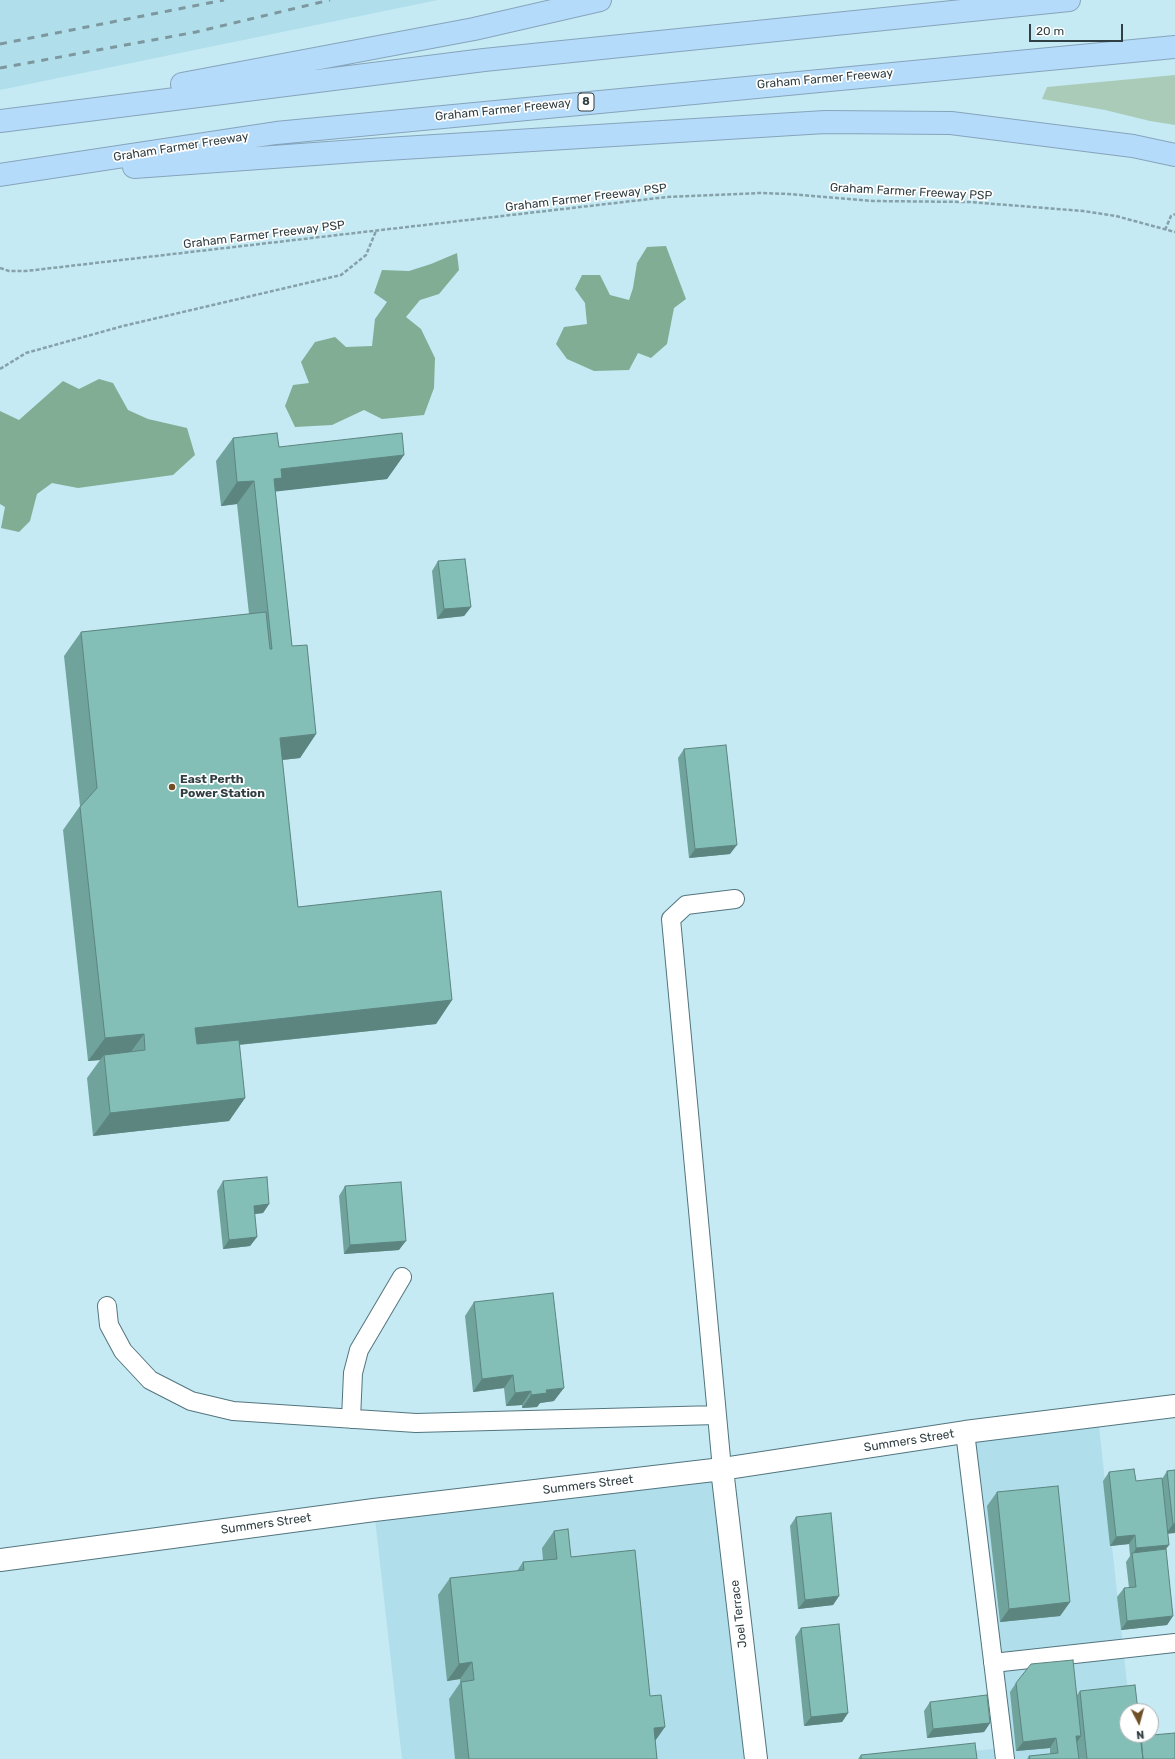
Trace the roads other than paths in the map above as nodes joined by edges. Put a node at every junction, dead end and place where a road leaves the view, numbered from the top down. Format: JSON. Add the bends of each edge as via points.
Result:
{"nodes":[{"id":1,"x":600,"y":0,"type":"edge"},
{"id":2,"x":1069,"y":0,"type":"edge"},
{"id":3,"x":1175,"y":46,"type":"edge"},
{"id":4,"x":0,"y":120,"type":"edge"},
{"id":5,"x":1175,"y":155,"type":"edge"},
{"id":6,"x":0,"y":176,"type":"edge"},
{"id":7,"x":735,"y":899,"type":"dead end"},
{"id":8,"x":402,"y":1277,"type":"dead end"},
{"id":9,"x":107,"y":1306,"type":"dead end"},
{"id":10,"x":1175,"y":1406,"type":"edge"},
{"id":11,"x":717,"y":1415,"type":"junction"},
{"id":12,"x":351,"y":1419,"type":"junction"},
{"id":13,"x":965,"y":1432,"type":"junction"},
{"id":14,"x":722,"y":1469,"type":"junction"},
{"id":15,"x":0,"y":1560,"type":"edge"},
{"id":16,"x":1175,"y":1644,"type":"edge"},
{"id":17,"x":993,"y":1663,"type":"junction"},
{"id":18,"x":756,"y":1759,"type":"edge"},
{"id":19,"x":1005,"y":1759,"type":"edge"}],
"edges":[{"from":1,"to":4,"type":"highway","via":[[474,29]]},
{"from":2,"to":4,"type":"highway","via":[[484,60]]},
{"from":3,"to":6,"type":"highway","name":"Graham Farmer Freeway","number":"8","via":[[276,133]]},
{"from":5,"to":6,"type":"highway","via":[[1133,146],[951,123],[825,122]]},
{"from":7,"to":11,"type":"lane","via":[[686,905],[671,919]]},
{"from":8,"to":12,"type":"lane","via":[[359,1350],[353,1373]]},
{"from":9,"to":12,"type":"lane","via":[[109,1325],[123,1351],[150,1380],[191,1401],[233,1411]]},
{"from":10,"to":13,"type":"street","name":"Summers Street"},
{"from":11,"to":12,"type":"lane","via":[[416,1423]]},
{"from":11,"to":14,"type":"lane"},
{"from":13,"to":14,"type":"street","name":"Summers Street"},
{"from":13,"to":17,"type":"lane"},
{"from":14,"to":15,"type":"street","name":"Summers Street","via":[[374,1510]]},
{"from":14,"to":18,"type":"street","name":"Joel Terrace"},
{"from":16,"to":17,"type":"lane"},
{"from":17,"to":19,"type":"lane"}]}
